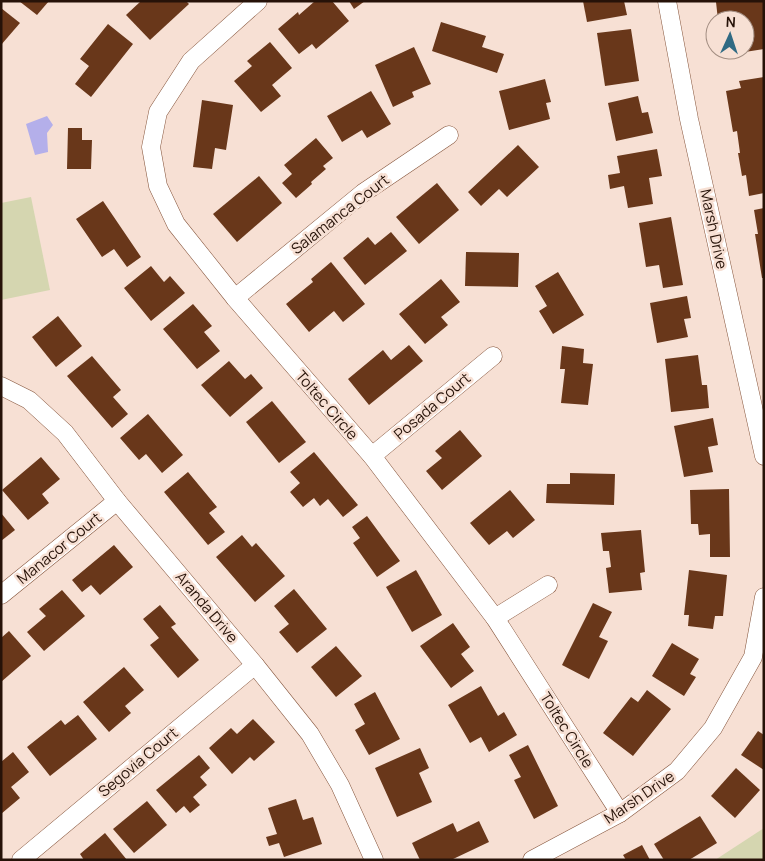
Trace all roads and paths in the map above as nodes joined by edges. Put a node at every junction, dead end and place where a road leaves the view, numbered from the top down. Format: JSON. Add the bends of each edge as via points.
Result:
{"nodes":[{"id":1,"x":258,"y":1,"type":"edge"},
{"id":2,"x":667,"y":1,"type":"edge"},
{"id":3,"x":449,"y":135,"type":"dead end"},
{"id":4,"x":235,"y":298,"type":"junction"},
{"id":5,"x":493,"y":356,"type":"dead end"},
{"id":6,"x":1,"y":386,"type":"edge"},
{"id":7,"x":372,"y":456,"type":"junction"},
{"id":8,"x":764,"y":456,"type":"edge"},
{"id":9,"x":117,"y":501,"type":"junction"},
{"id":10,"x":548,"y":585,"type":"dead end"},
{"id":11,"x":1,"y":595,"type":"edge"},
{"id":12,"x":764,"y":597,"type":"edge"},
{"id":13,"x":495,"y":618,"type":"junction"},
{"id":14,"x":256,"y":665,"type":"junction"},
{"id":15,"x":620,"y":813,"type":"junction"},
{"id":16,"x":21,"y":860,"type":"edge"},
{"id":17,"x":374,"y":860,"type":"edge"},
{"id":18,"x":532,"y":860,"type":"edge"}],
"edges":[{"from":1,"to":4,"type":"street","name":"Toltec Circle","via":[[191,61],[158,112],[151,147],[158,186],[176,224]]},
{"from":2,"to":8,"type":"street","name":"Marsh Drive","via":[[689,119]]},
{"from":3,"to":4,"type":"street","name":"Salamanca Court","via":[[363,193]]},
{"from":4,"to":7,"type":"street","name":"Toltec Circle"},
{"from":5,"to":7,"type":"street","name":"Posada Court"},
{"from":6,"to":9,"type":"street","name":"Aranda Drive","via":[[29,400],[65,433]]},
{"from":7,"to":13,"type":"street","name":"Toltec Circle"},
{"from":9,"to":11,"type":"street","name":"Manacor Court"},
{"from":9,"to":14,"type":"street","name":"Aranda Drive"},
{"from":10,"to":13,"type":"street"},
{"from":12,"to":15,"type":"street","name":"Marsh Drive","via":[[753,657],[713,728],[677,771]]},
{"from":13,"to":15,"type":"street","name":"Toltec Circle"},
{"from":14,"to":16,"type":"street","name":"Segovia Court"},
{"from":14,"to":17,"type":"street","name":"Aranda Drive","via":[[310,734],[340,785]]},
{"from":15,"to":18,"type":"street","name":"Marsh Drive"}]}
